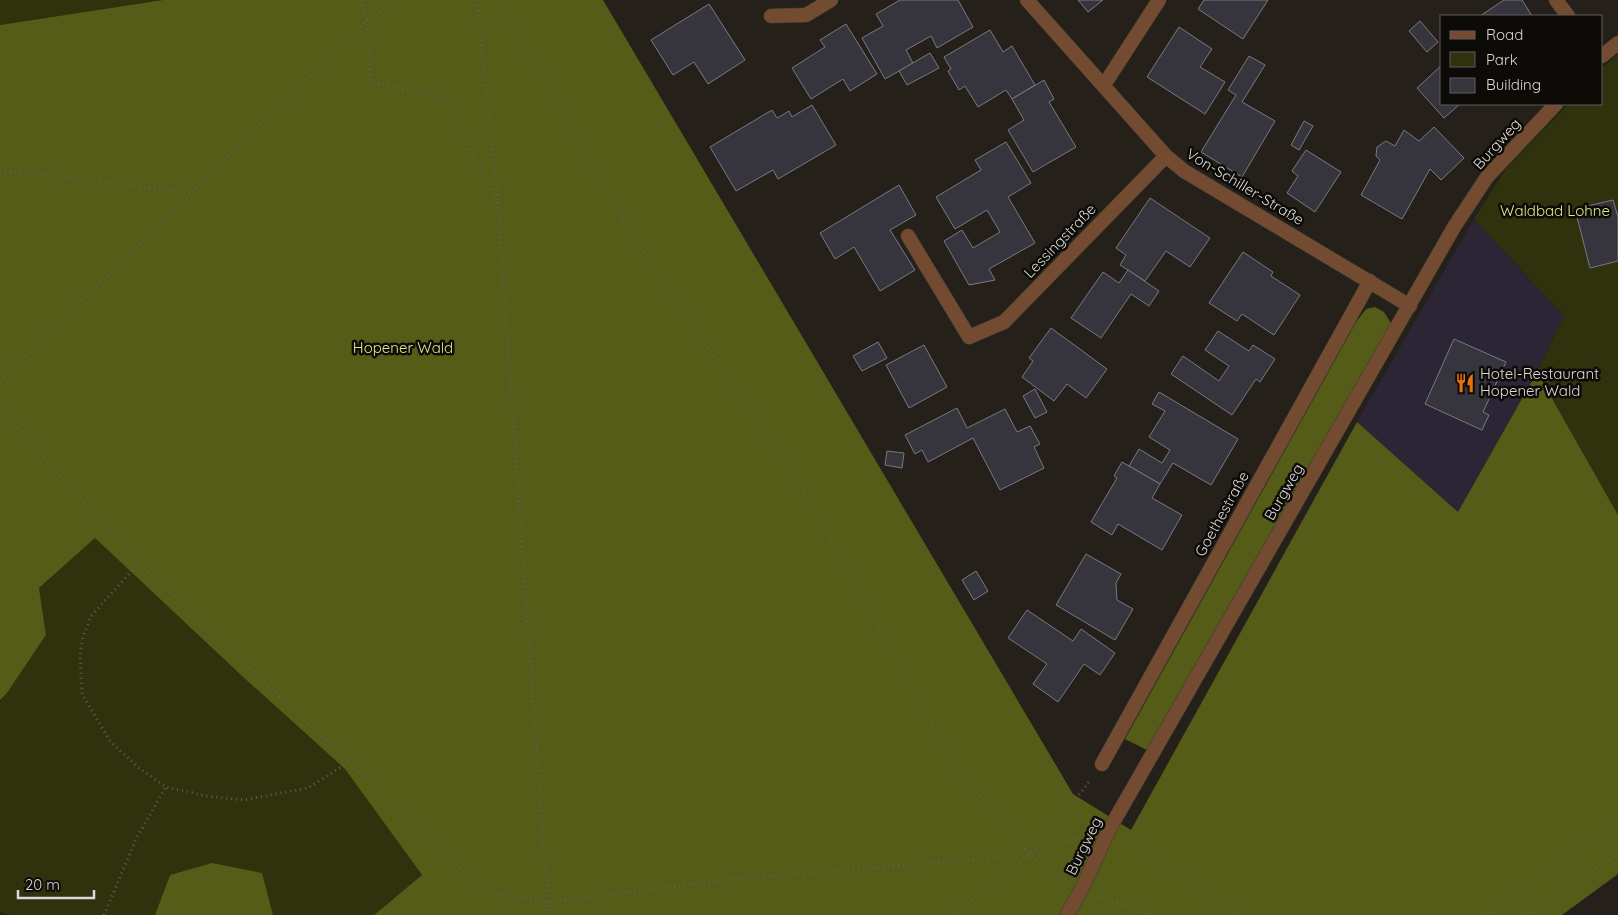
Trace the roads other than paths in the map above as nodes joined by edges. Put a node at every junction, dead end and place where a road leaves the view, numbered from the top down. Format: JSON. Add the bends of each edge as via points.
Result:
{"nodes":[{"id":1,"x":831,"y":0,"type":"edge"},
{"id":2,"x":1027,"y":0,"type":"edge"},
{"id":3,"x":1159,"y":0,"type":"edge"},
{"id":4,"x":1556,"y":0,"type":"edge"},
{"id":5,"x":1567,"y":15,"type":"edge"},
{"id":6,"x":771,"y":16,"type":"dead end"},
{"id":7,"x":1618,"y":43,"type":"edge"},
{"id":8,"x":1603,"y":55,"type":"edge"},
{"id":9,"x":1104,"y":85,"type":"junction"},
{"id":10,"x":1555,"y":105,"type":"edge"},
{"id":11,"x":1166,"y":156,"type":"junction"},
{"id":12,"x":908,"y":236,"type":"dead end"},
{"id":13,"x":1370,"y":281,"type":"junction"},
{"id":14,"x":1410,"y":306,"type":"junction"},
{"id":15,"x":1102,"y":764,"type":"road end"},
{"id":16,"x":1067,"y":915,"type":"edge"}],
"edges":[{"from":1,"to":6,"type":"street","via":[[806,15]]},
{"from":2,"to":9,"type":"street","name":"Von-Schiller-Straße"},
{"from":3,"to":9,"type":"street"},
{"from":4,"to":5,"type":"street"},
{"from":7,"to":8,"type":"street"},
{"from":9,"to":11,"type":"street","name":"Von-Schiller-Straße"},
{"from":10,"to":14,"type":"street","name":"Burgweg","via":[[1487,177],[1454,227]]},
{"from":11,"to":12,"type":"street","name":"Lessingstraße","via":[[1004,322],[969,337]]},
{"from":11,"to":13,"type":"street","name":"Von-Schiller-Straße","via":[[1184,171]]},
{"from":13,"to":14,"type":"street","name":"Von-Schiller-Straße"},
{"from":13,"to":15,"type":"street","name":"Goethestraße"},
{"from":14,"to":16,"type":"street","name":"Burgweg","via":[[1110,828]]}]}
